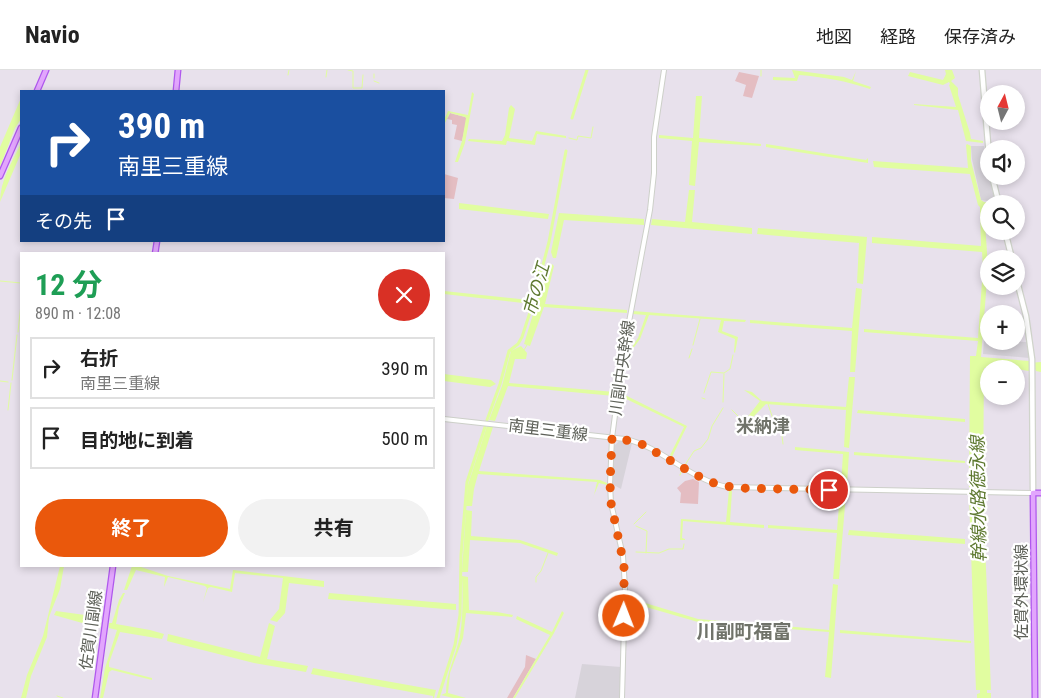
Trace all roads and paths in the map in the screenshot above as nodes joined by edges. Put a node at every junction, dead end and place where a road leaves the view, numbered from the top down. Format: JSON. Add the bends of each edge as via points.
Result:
{"nodes":[{"id":1,"x":46,"y":70,"type":"edge"},
{"id":2,"x":178,"y":70,"type":"edge"},
{"id":3,"x":664,"y":70,"type":"edge"},
{"id":4,"x":982,"y":70,"type":"edge"},
{"id":5,"x":37,"y":90,"type":"edge"},
{"id":6,"x":176,"y":90,"type":"edge"},
{"id":7,"x":20,"y":130,"type":"edge"},
{"id":8,"x":988,"y":140,"type":"edge"},
{"id":9,"x":0,"y":176,"type":"edge"},
{"id":10,"x":1021,"y":295,"type":"edge"},
{"id":11,"x":445,"y":419,"type":"edge"},
{"id":12,"x":612,"y":438,"type":"junction"},
{"id":13,"x":1033,"y":493,"type":"junction"},
{"id":14,"x":1041,"y":493,"type":"edge"},
{"id":15,"x":113,"y":567,"type":"edge"},
{"id":16,"x":95,"y":698,"type":"edge"},
{"id":17,"x":622,"y":698,"type":"edge"},
{"id":18,"x":1035,"y":698,"type":"edge"}],
"edges":[{"from":1,"to":5,"type":"main road"},
{"from":2,"to":6,"type":"main road"},
{"from":3,"to":12,"type":"street","name":"川副中央幹線","via":[[654,137],[650,210],[623,354]]},
{"from":4,"to":8,"type":"main road"},
{"from":7,"to":9,"type":"main road"},
{"from":10,"to":13,"type":"main road","via":[[1032,362]]},
{"from":11,"to":12,"type":"street","name":"南里三重線"},
{"from":12,"to":13,"type":"street","name":"南里三重線","via":[[638,442],[694,474],[728,487]]},
{"from":12,"to":17,"type":"street","name":"川副中央幹線","via":[[611,503],[624,573]]},
{"from":13,"to":14,"type":"main road"},
{"from":13,"to":18,"type":"main road","name":"佐賀外環状線"},
{"from":15,"to":16,"type":"main road","name":"佐賀川副線"}]}
